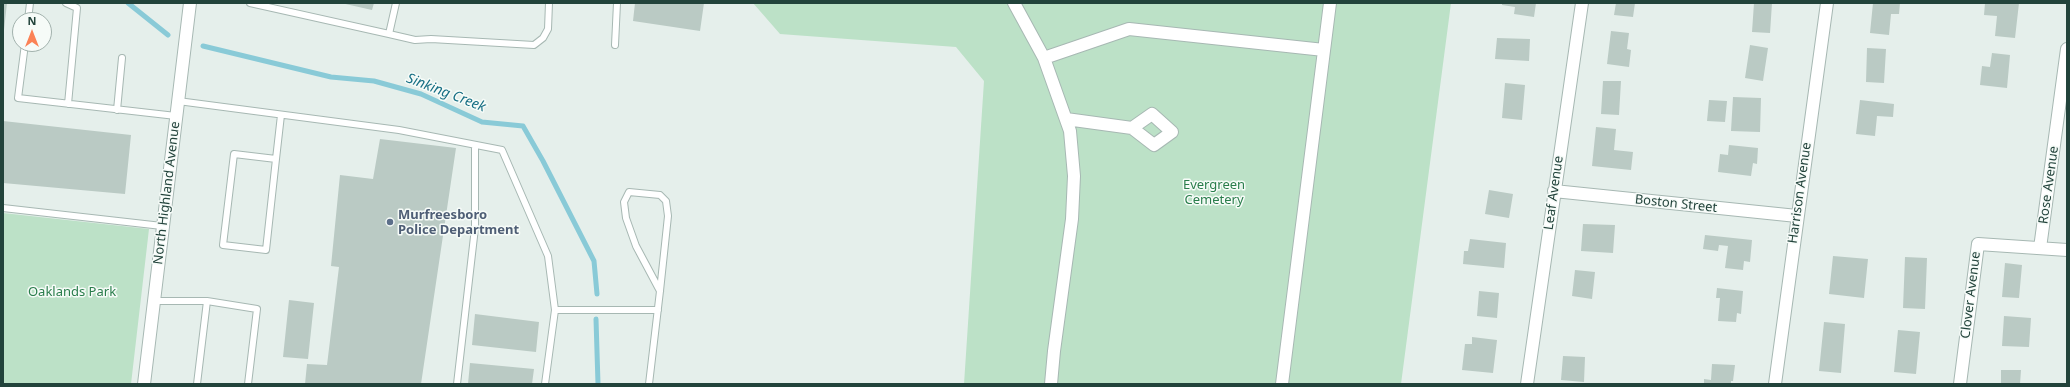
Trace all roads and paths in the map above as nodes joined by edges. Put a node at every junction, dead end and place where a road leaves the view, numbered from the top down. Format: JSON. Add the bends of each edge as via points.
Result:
{"nodes":[{"id":1,"x":66,"y":3,"type":"edge"},
{"id":2,"x":190,"y":3,"type":"edge"},
{"id":3,"x":250,"y":3,"type":"edge"},
{"id":4,"x":396,"y":3,"type":"edge"},
{"id":5,"x":549,"y":3,"type":"edge"},
{"id":6,"x":617,"y":3,"type":"edge"},
{"id":7,"x":1014,"y":3,"type":"edge"},
{"id":8,"x":1330,"y":3,"type":"edge"},
{"id":9,"x":1582,"y":3,"type":"edge"},
{"id":10,"x":1827,"y":3,"type":"edge"},
{"id":11,"x":389,"y":34,"type":"junction"},
{"id":12,"x":615,"y":45,"type":"dead end"},
{"id":13,"x":2067,"y":49,"type":"edge"},
{"id":14,"x":1324,"y":50,"type":"junction"},
{"id":15,"x":24,"y":52,"type":"edge"},
{"id":16,"x":122,"y":58,"type":"dead end"},
{"id":17,"x":1044,"y":58,"type":"junction"},
{"id":18,"x":178,"y":101,"type":"junction"},
{"id":19,"x":68,"y":104,"type":"junction"},
{"id":20,"x":117,"y":110,"type":"junction"},
{"id":21,"x":281,"y":115,"type":"junction"},
{"id":22,"x":176,"y":116,"type":"junction"},
{"id":23,"x":1066,"y":119,"type":"junction"},
{"id":24,"x":1132,"y":128,"type":"dead end"},
{"id":25,"x":475,"y":145,"type":"junction"},
{"id":26,"x":276,"y":159,"type":"junction"},
{"id":27,"x":1554,"y":191,"type":"junction"},
{"id":28,"x":3,"y":208,"type":"edge"},
{"id":29,"x":1797,"y":216,"type":"junction"},
{"id":30,"x":162,"y":226,"type":"junction"},
{"id":31,"x":2040,"y":248,"type":"junction"},
{"id":32,"x":2067,"y":250,"type":"edge"},
{"id":33,"x":660,"y":291,"type":"junction"},
{"id":34,"x":154,"y":301,"type":"junction"},
{"id":35,"x":207,"y":302,"type":"junction"},
{"id":36,"x":555,"y":310,"type":"junction"},
{"id":37,"x":658,"y":310,"type":"junction"},
{"id":38,"x":144,"y":384,"type":"edge"},
{"id":39,"x":197,"y":384,"type":"edge"},
{"id":40,"x":248,"y":384,"type":"edge"},
{"id":41,"x":457,"y":384,"type":"edge"},
{"id":42,"x":545,"y":384,"type":"edge"},
{"id":43,"x":649,"y":384,"type":"edge"},
{"id":44,"x":1051,"y":384,"type":"edge"},
{"id":45,"x":1282,"y":384,"type":"edge"},
{"id":46,"x":1527,"y":384,"type":"edge"},
{"id":47,"x":1775,"y":384,"type":"edge"},
{"id":48,"x":1960,"y":384,"type":"edge"}],
"edges":[{"from":1,"to":19,"type":"lane","via":[[77,8]]},
{"from":2,"to":18,"type":"street","name":"North Highland Avenue"},
{"from":3,"to":11,"type":"lane"},
{"from":4,"to":11,"type":"lane"},
{"from":5,"to":11,"type":"lane","via":[[548,29],[543,38],[534,45],[415,40]]},
{"from":6,"to":12,"type":"lane"},
{"from":7,"to":17,"type":"street"},
{"from":8,"to":14,"type":"street"},
{"from":9,"to":27,"type":"street","name":"Leaf Avenue"},
{"from":10,"to":29,"type":"street","name":"Harrison Avenue"},
{"from":13,"to":31,"type":"street","name":"Rose Avenue"},
{"from":14,"to":17,"type":"street","via":[[1129,29]]},
{"from":14,"to":45,"type":"street"},
{"from":15,"to":19,"type":"lane","via":[[18,98]]},
{"from":16,"to":20,"type":"lane"},
{"from":17,"to":23,"type":"street"},
{"from":18,"to":21,"type":"lane"},
{"from":18,"to":22,"type":"street","name":"North Highland Avenue"},
{"from":19,"to":20,"type":"lane"},
{"from":20,"to":22,"type":"lane"},
{"from":21,"to":25,"type":"lane","via":[[399,130]]},
{"from":21,"to":26,"type":"lane"},
{"from":22,"to":30,"type":"street","name":"North Highland Avenue"},
{"from":23,"to":24,"type":"street"},
{"from":23,"to":44,"type":"street","via":[[1070,131],[1074,176],[1072,219]]},
{"from":25,"to":36,"type":"lane","via":[[502,150],[548,256]]},
{"from":25,"to":41,"type":"lane","via":[[475,228]]},
{"from":26,"to":26,"type":"lane","via":[[266,250],[223,245],[234,154]]},
{"from":27,"to":29,"type":"street","name":"Boston Street"},
{"from":27,"to":46,"type":"street","name":"Leaf Avenue"},
{"from":28,"to":30,"type":"lane"},
{"from":29,"to":47,"type":"street","name":"Harrison Avenue"},
{"from":30,"to":34,"type":"street","name":"North Highland Avenue"},
{"from":31,"to":32,"type":"street"},
{"from":31,"to":48,"type":"street","name":"Clover Avenue","via":[[1978,244]]},
{"from":33,"to":33,"type":"lane","via":[[668,216],[666,202],[660,195],[629,192],[624,202],[626,218],[636,246]]},
{"from":33,"to":37,"type":"lane"},
{"from":34,"to":35,"type":"lane"},
{"from":34,"to":38,"type":"street","name":"North Highland Avenue"},
{"from":35,"to":39,"type":"lane"},
{"from":35,"to":40,"type":"lane","via":[[257,309]]},
{"from":36,"to":37,"type":"lane"},
{"from":36,"to":42,"type":"lane"},
{"from":37,"to":43,"type":"lane"}]}
